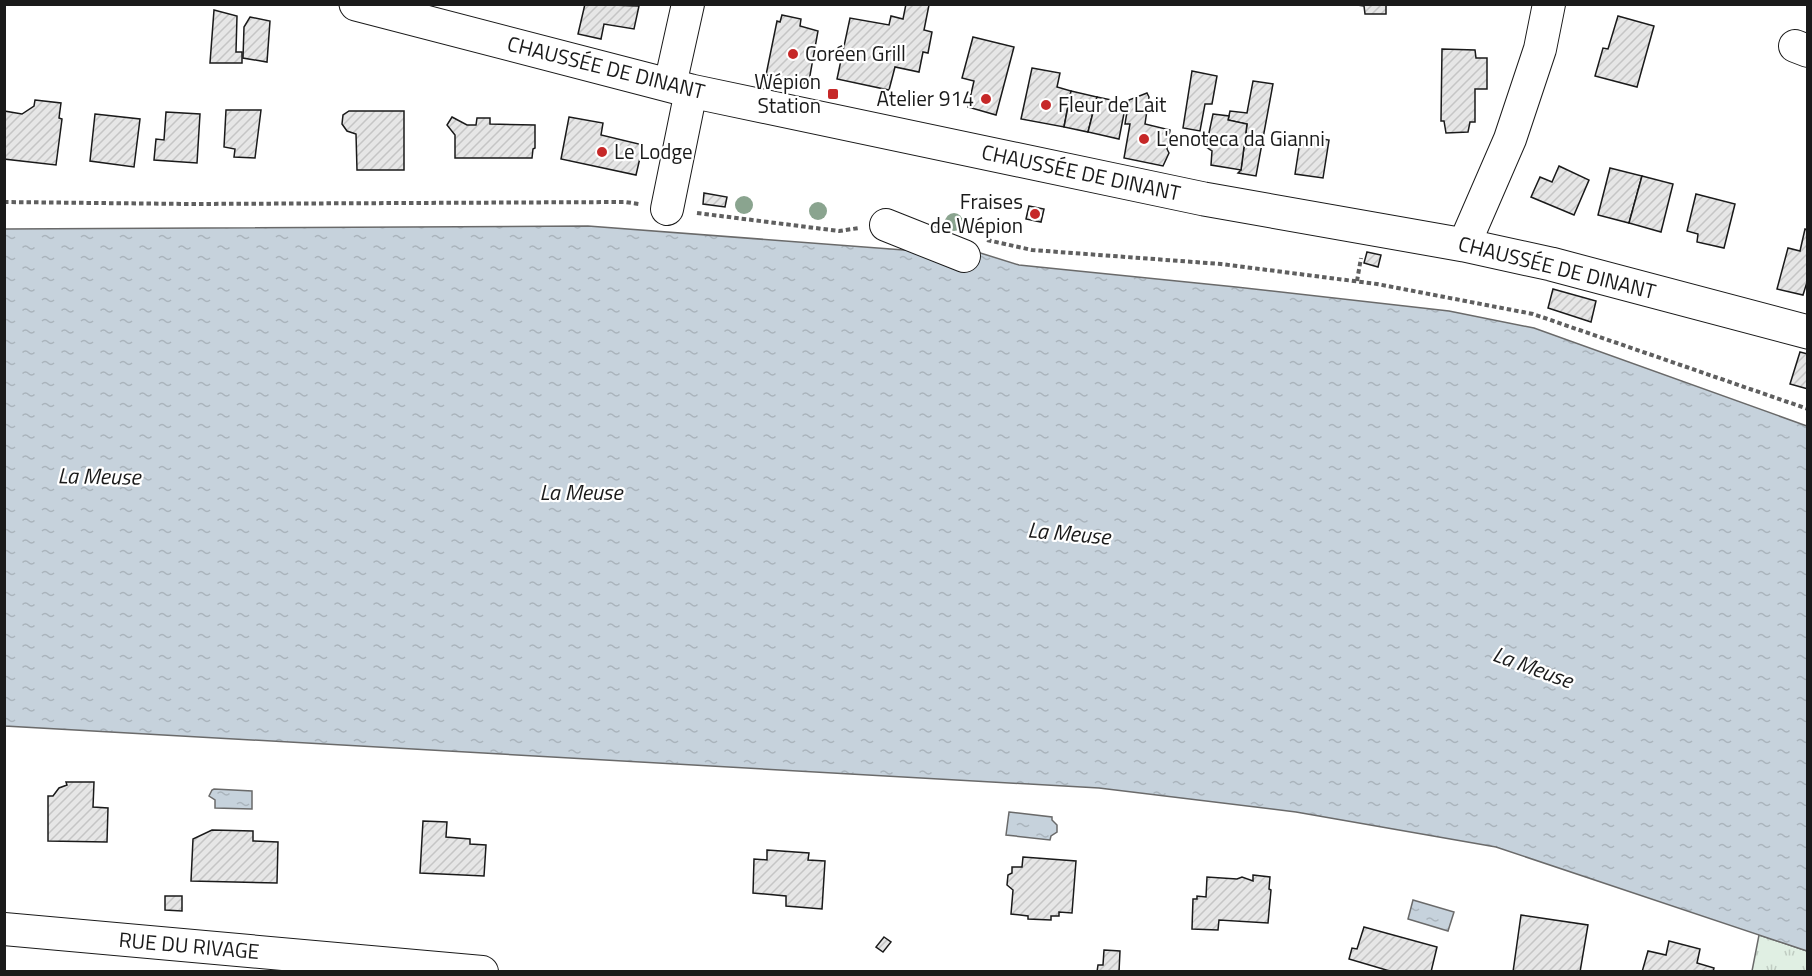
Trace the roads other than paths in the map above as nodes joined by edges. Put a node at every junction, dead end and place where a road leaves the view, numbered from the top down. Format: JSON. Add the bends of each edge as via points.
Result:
{"nodes":[{"id":1,"x":356,"y":4,"type":"edge"},
{"id":2,"x":688,"y":4,"type":"edge"},
{"id":3,"x":1549,"y":4,"type":"edge"},
{"id":4,"x":681,"y":88,"type":"junction"},
{"id":5,"x":666,"y":209,"type":"dead end"},
{"id":6,"x":886,"y":225,"type":"dead end"},
{"id":7,"x":1464,"y":245,"type":"junction"},
{"id":8,"x":964,"y":256,"type":"dead end"},
{"id":9,"x":1808,"y":332,"type":"edge"},
{"id":10,"x":4,"y":929,"type":"edge"},
{"id":11,"x":482,"y":972,"type":"edge"}],
"edges":[{"from":1,"to":4,"type":"main road","name":"CHAUSSÉE DE DINANT"},
{"from":2,"to":4,"type":"street"},
{"from":3,"to":7,"type":"street","via":[[1540,49],[1510,139]]},
{"from":4,"to":5,"type":"street"},
{"from":4,"to":7,"type":"main road","name":"CHAUSSÉE DE DINANT","via":[[1204,199]]},
{"from":6,"to":8,"type":"street"},
{"from":7,"to":9,"type":"main road","name":"CHAUSSÉE DE DINANT"},
{"from":10,"to":11,"type":"street","name":"RUE DU RIVAGE"}]}
